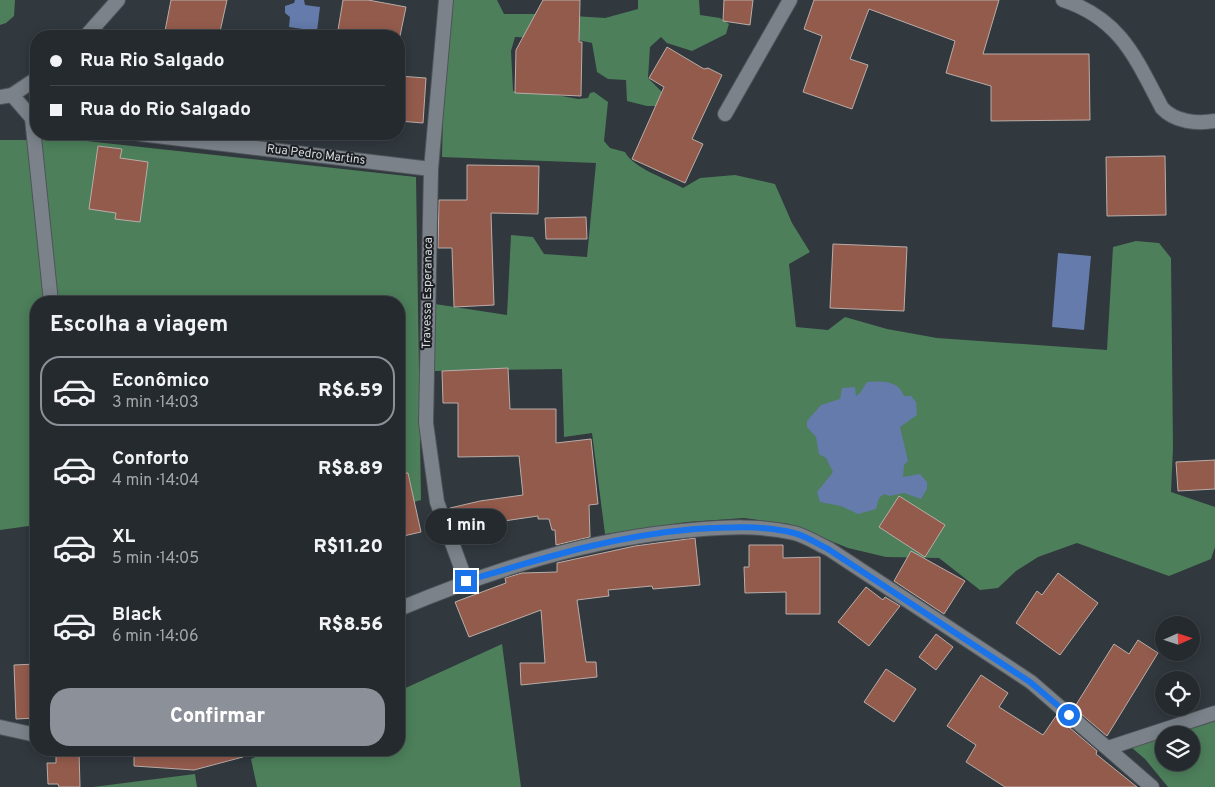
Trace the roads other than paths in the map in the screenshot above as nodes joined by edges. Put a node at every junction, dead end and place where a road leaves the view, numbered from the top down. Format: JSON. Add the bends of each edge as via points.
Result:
{"nodes":[{"id":1,"x":118,"y":0,"type":"edge"},
{"id":2,"x":446,"y":0,"type":"edge"},
{"id":3,"x":790,"y":0,"type":"edge"},
{"id":4,"x":1063,"y":0,"type":"edge"},
{"id":5,"x":91,"y":30,"type":"edge"},
{"id":6,"x":30,"y":82,"type":"edge"},
{"id":7,"x":6,"y":96,"type":"edge"},
{"id":8,"x":725,"y":114,"type":"dead end"},
{"id":9,"x":30,"y":116,"type":"edge"},
{"id":10,"x":1215,"y":121,"type":"edge"},
{"id":11,"x":36,"y":140,"type":"edge"},
{"id":12,"x":190,"y":140,"type":"edge"},
{"id":13,"x":431,"y":169,"type":"junction"},
{"id":14,"x":50,"y":296,"type":"edge"},
{"id":15,"x":466,"y":581,"type":"junction"},
{"id":16,"x":405,"y":606,"type":"edge"},
{"id":17,"x":1215,"y":713,"type":"edge"},
{"id":18,"x":0,"y":727,"type":"edge"},
{"id":19,"x":30,"y":734,"type":"edge"},
{"id":20,"x":1108,"y":748,"type":"junction"},
{"id":21,"x":1152,"y":787,"type":"edge"}],
"edges":[{"from":1,"to":5,"type":"street"},
{"from":2,"to":13,"type":"street","name":"Travessa Esperanaca"},
{"from":3,"to":8,"type":"street"},
{"from":4,"to":10,"type":"street","via":[[1095,14],[1121,36],[1169,116],[1204,123]]},
{"from":6,"to":7,"type":"street"},
{"from":7,"to":9,"type":"street"},
{"from":11,"to":14,"type":"street"},
{"from":12,"to":13,"type":"street","name":"Rua Pedro Martins"},
{"from":13,"to":15,"type":"street","name":"Travessa Esperanaca","via":[[426,423],[437,502]]},
{"from":15,"to":16,"type":"street"},
{"from":15,"to":20,"type":"street","via":[[577,548],[668,532],[760,527],[796,534],[828,549],[1030,682]]},
{"from":17,"to":20,"type":"street"},
{"from":18,"to":19,"type":"street"},
{"from":20,"to":21,"type":"street"}]}
